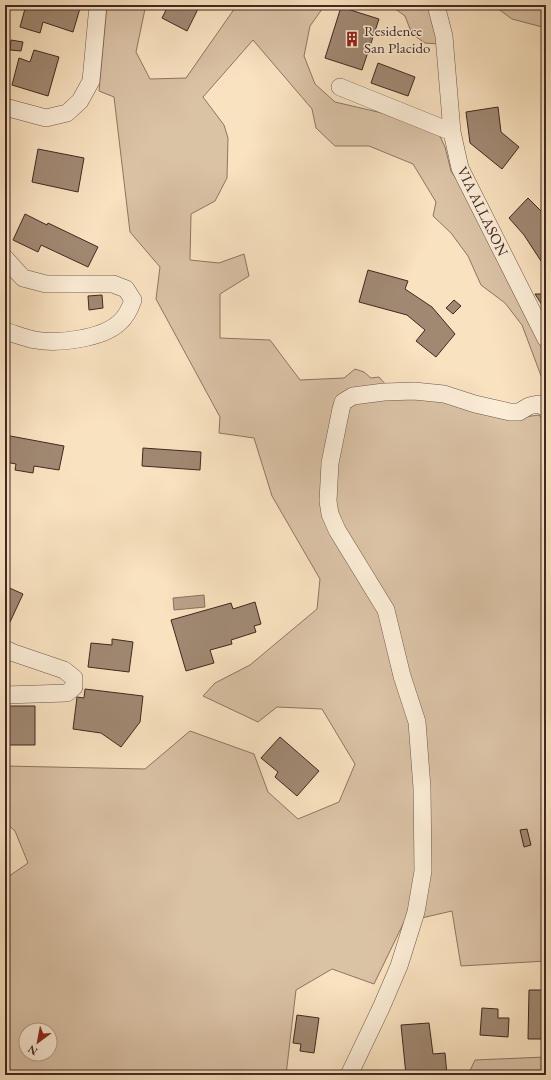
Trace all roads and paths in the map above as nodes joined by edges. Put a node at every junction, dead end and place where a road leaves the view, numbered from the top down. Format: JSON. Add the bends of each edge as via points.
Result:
{"nodes":[{"id":1,"x":98,"y":5,"type":"edge"},
{"id":2,"x":436,"y":5,"type":"edge"},
{"id":3,"x":340,"y":87,"type":"dead end"},
{"id":4,"x":5,"y":107,"type":"edge"},
{"id":5,"x":452,"y":132,"type":"junction"},
{"id":6,"x":5,"y":258,"type":"edge"},
{"id":7,"x":5,"y":332,"type":"edge"},
{"id":8,"x":546,"y":338,"type":"edge"},
{"id":9,"x":546,"y":408,"type":"edge"},
{"id":10,"x":5,"y":649,"type":"edge"},
{"id":11,"x":5,"y":695,"type":"edge"},
{"id":12,"x":349,"y":1075,"type":"edge"}],
"edges":[{"from":1,"to":4,"type":"street","via":[[91,81],[80,102],[67,113],[46,118]]},
{"from":2,"to":5,"type":"street","name":"VIA ALLASON","via":[[444,36]]},
{"from":3,"to":5,"type":"street"},
{"from":5,"to":8,"type":"street","name":"VIA ALLASON","via":[[460,168]]},
{"from":6,"to":7,"type":"street","via":[[23,278],[46,284],[113,284],[126,289],[133,300],[129,311],[118,324],[94,336],[64,341],[36,340]]},
{"from":9,"to":12,"type":"street","via":[[538,404],[519,412],[510,412],[444,394],[414,391],[352,396],[343,402],[330,463],[330,514],[337,530],[386,610],[402,676],[418,722],[422,788],[422,871],[416,912],[399,966]]},
{"from":10,"to":11,"type":"street","via":[[64,670],[74,678],[74,687],[67,693]]}]}
